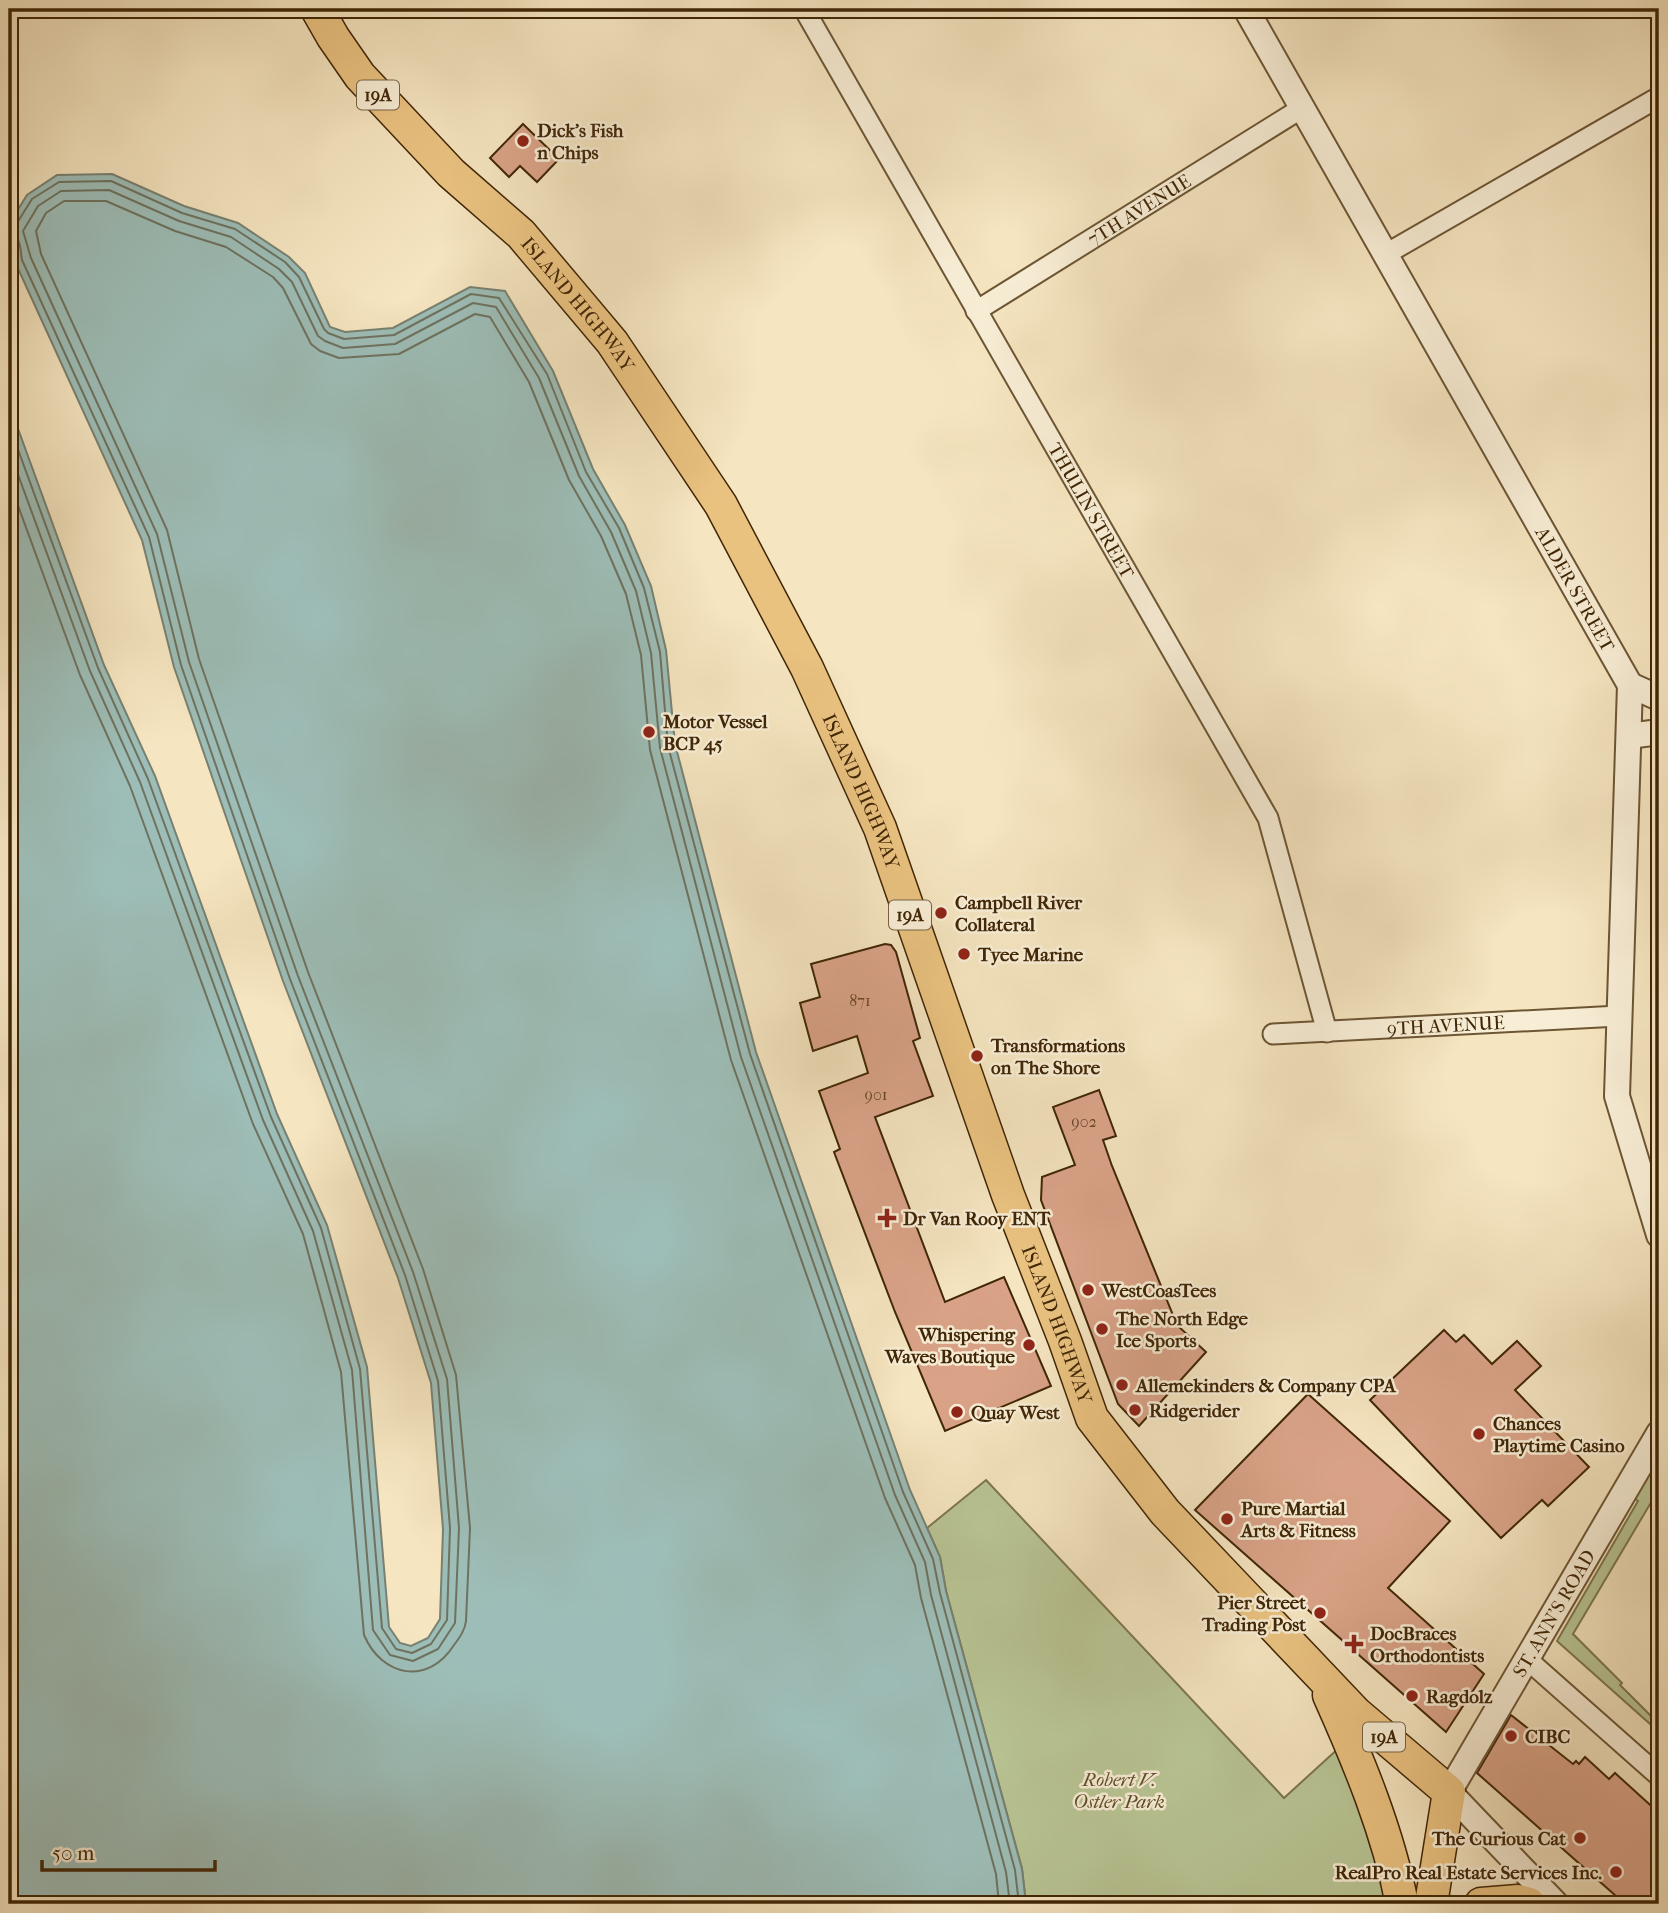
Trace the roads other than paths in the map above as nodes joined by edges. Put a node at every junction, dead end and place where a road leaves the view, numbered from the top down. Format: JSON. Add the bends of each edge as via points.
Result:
{"nodes":[{"id":1,"x":317,"y":9,"type":"edge"},
{"id":2,"x":804,"y":9,"type":"edge"},
{"id":3,"x":1246,"y":9,"type":"edge"},
{"id":4,"x":1659,"y":97,"type":"edge"},
{"id":5,"x":1302,"y":108,"type":"junction"},
{"id":6,"x":1386,"y":254,"type":"junction"},
{"id":7,"x":976,"y":311,"type":"junction"},
{"id":8,"x":1630,"y":685,"type":"junction"},
{"id":9,"x":1659,"y":698,"type":"edge"},
{"id":10,"x":1659,"y":732,"type":"edge"},
{"id":11,"x":1629,"y":736,"type":"junction"},
{"id":12,"x":1619,"y":1016,"type":"junction"},
{"id":13,"x":1327,"y":1032,"type":"junction"},
{"id":14,"x":1273,"y":1034,"type":"dead end"},
{"id":15,"x":1659,"y":1235,"type":"edge"},
{"id":16,"x":1659,"y":1433,"type":"edge"},
{"id":17,"x":1528,"y":1660,"type":"junction"},
{"id":18,"x":1322,"y":1677,"type":"junction"},
{"id":19,"x":1659,"y":1776,"type":"edge"},
{"id":20,"x":1449,"y":1792,"type":"junction"},
{"id":21,"x":1402,"y":1904,"type":"edge"},
{"id":22,"x":1431,"y":1904,"type":"edge"},
{"id":23,"x":1481,"y":1904,"type":"edge"},
{"id":24,"x":1529,"y":1904,"type":"edge"},
{"id":25,"x":1556,"y":1904,"type":"edge"}],
"edges":[{"from":1,"to":18,"type":"main road","name":"ISLAND HIGHWAY","number":"19A","via":[[360,76],[451,173],[521,234],[612,342],[721,505],[807,668],[880,828],[1008,1195],[1092,1418],[1165,1512]]},
{"from":2,"to":7,"type":"street","name":"THULIN STREET"},
{"from":3,"to":5,"type":"street","name":"ALDER STREET"},
{"from":4,"to":6,"type":"street"},
{"from":5,"to":6,"type":"street","name":"ALDER STREET"},
{"from":5,"to":7,"type":"street","name":"7TH AVENUE"},
{"from":6,"to":8,"type":"street","name":"ALDER STREET"},
{"from":7,"to":13,"type":"street","name":"THULIN STREET","via":[[1268,818]]},
{"from":8,"to":9,"type":"street"},
{"from":8,"to":11,"type":"street"},
{"from":10,"to":11,"type":"street"},
{"from":11,"to":12,"type":"street"},
{"from":12,"to":13,"type":"street","name":"9TH AVENUE"},
{"from":12,"to":15,"type":"street","via":[[1618,1096]]},
{"from":13,"to":14,"type":"street","name":"9TH AVENUE"},
{"from":16,"to":17,"type":"street","name":"ST. ANN'S ROAD"},
{"from":17,"to":19,"type":"street"},
{"from":17,"to":20,"type":"street","name":"ST. ANN'S ROAD"},
{"from":18,"to":20,"type":"main road","name":"ISLAND HIGHWAY","number":"19A","via":[[1356,1713]]},
{"from":18,"to":21,"type":"main road","via":[[1394,1863]]},
{"from":20,"to":22,"type":"main road"},
{"from":20,"to":25,"type":"street"},
{"from":23,"to":24,"type":"main road"}]}
